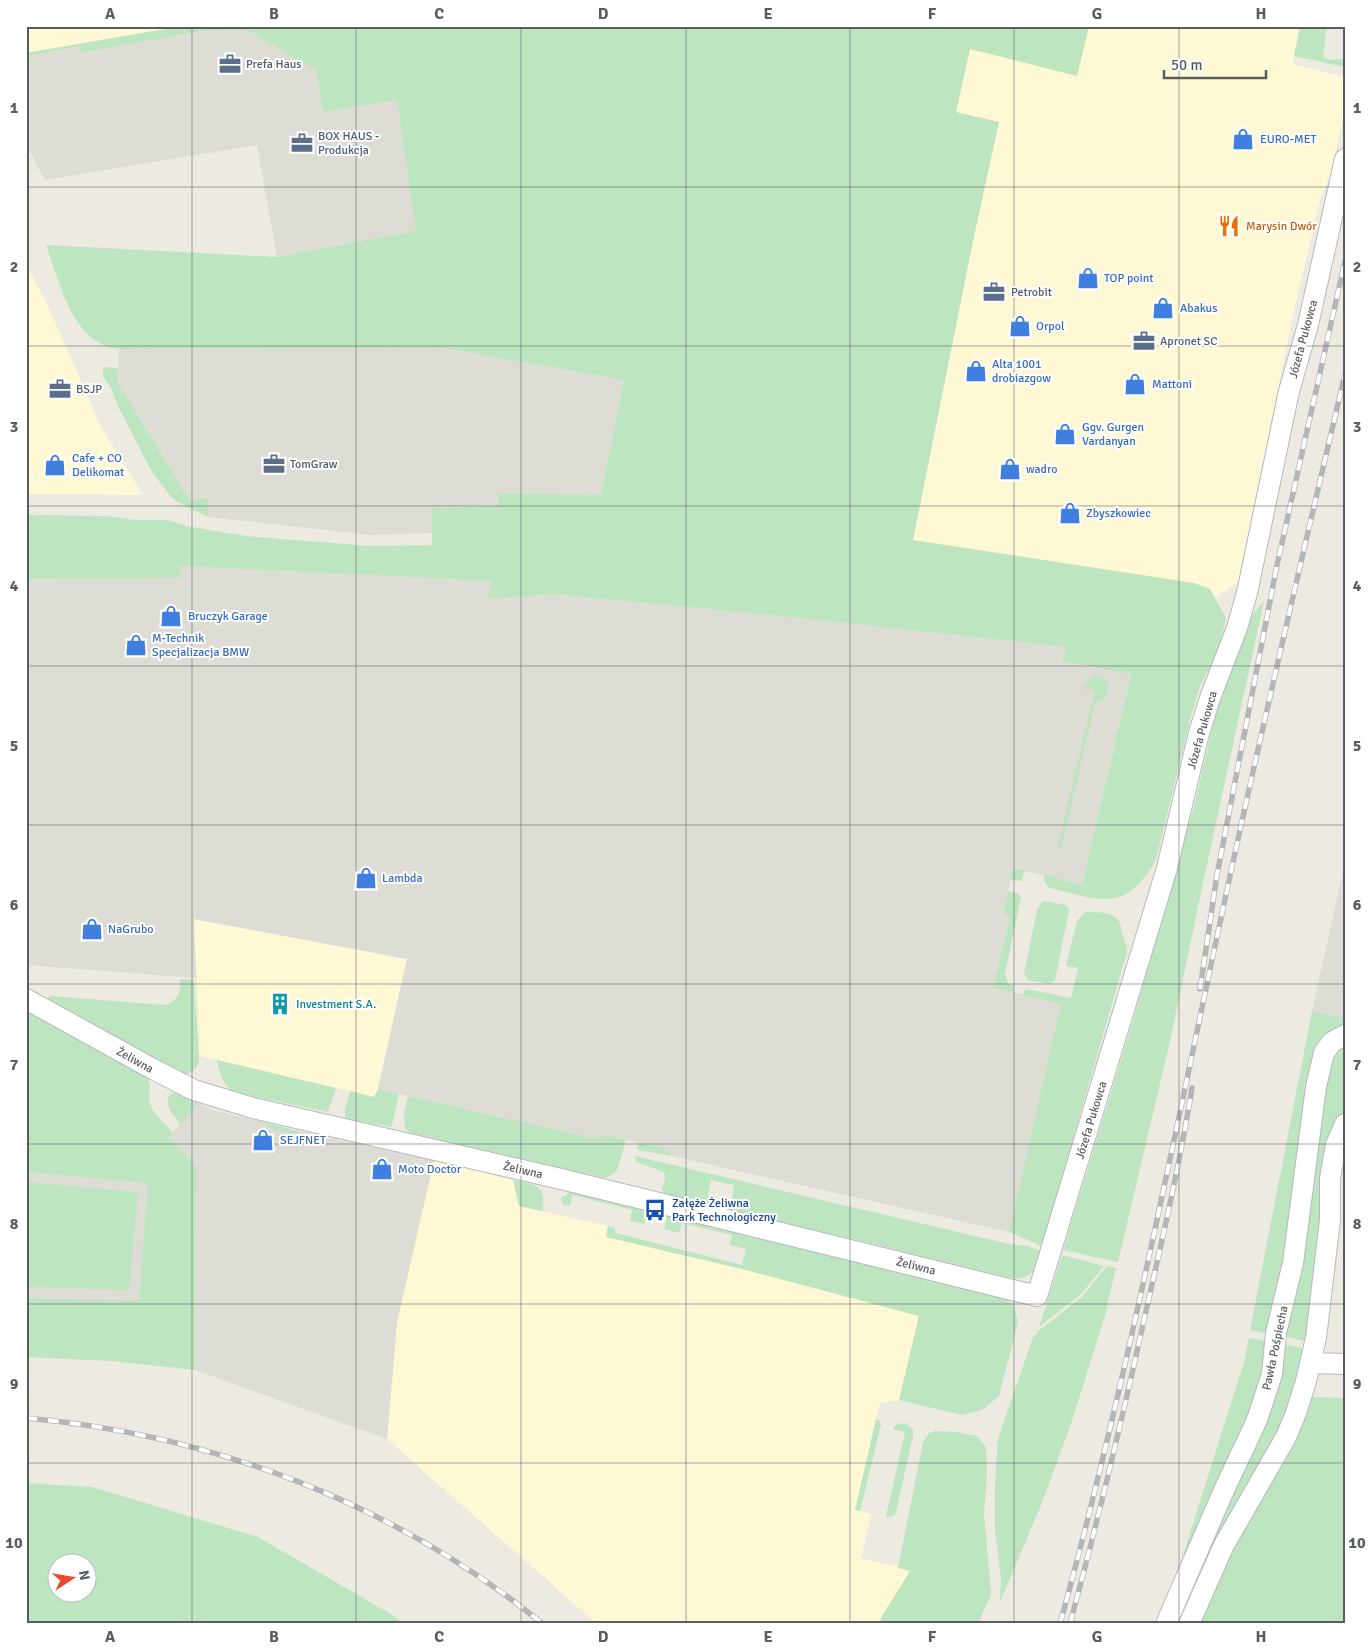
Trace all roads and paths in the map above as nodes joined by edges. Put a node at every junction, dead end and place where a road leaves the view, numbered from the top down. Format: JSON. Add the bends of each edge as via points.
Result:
{"nodes":[{"id":1,"x":1345,"y":159,"type":"edge"},
{"id":2,"x":26,"y":999,"type":"edge"},
{"id":3,"x":1345,"y":1035,"type":"edge"},
{"id":4,"x":1345,"y":1124,"type":"edge"},
{"id":5,"x":1337,"y":1220,"type":"edge"},
{"id":6,"x":1037,"y":1296,"type":"joint"},
{"id":7,"x":1310,"y":1362,"type":"junction"},
{"id":8,"x":1345,"y":1364,"type":"edge"},
{"id":9,"x":1166,"y":1624,"type":"edge"},
{"id":10,"x":1189,"y":1624,"type":"edge"}],
"edges":[{"from":1,"to":6,"type":"street","name":"Józefa Pukowca","via":[[1308,325],[1288,391],[1247,593],[1207,707],[1167,868]]},
{"from":2,"to":6,"type":"street","name":"Żeliwna","via":[[194,1090],[253,1108],[557,1178]]},
{"from":3,"to":9,"type":"street","name":"Pawła Pośpiecha","via":[[1332,1042],[1324,1053],[1316,1087],[1293,1263],[1276,1333],[1272,1374],[1257,1420]]},
{"from":4,"to":5,"type":"street","via":[[1336,1145],[1330,1178]]},
{"from":5,"to":7,"type":"street"},
{"from":7,"to":8,"type":"street"},
{"from":7,"to":10,"type":"street","via":[[1286,1437],[1224,1546]]}]}
